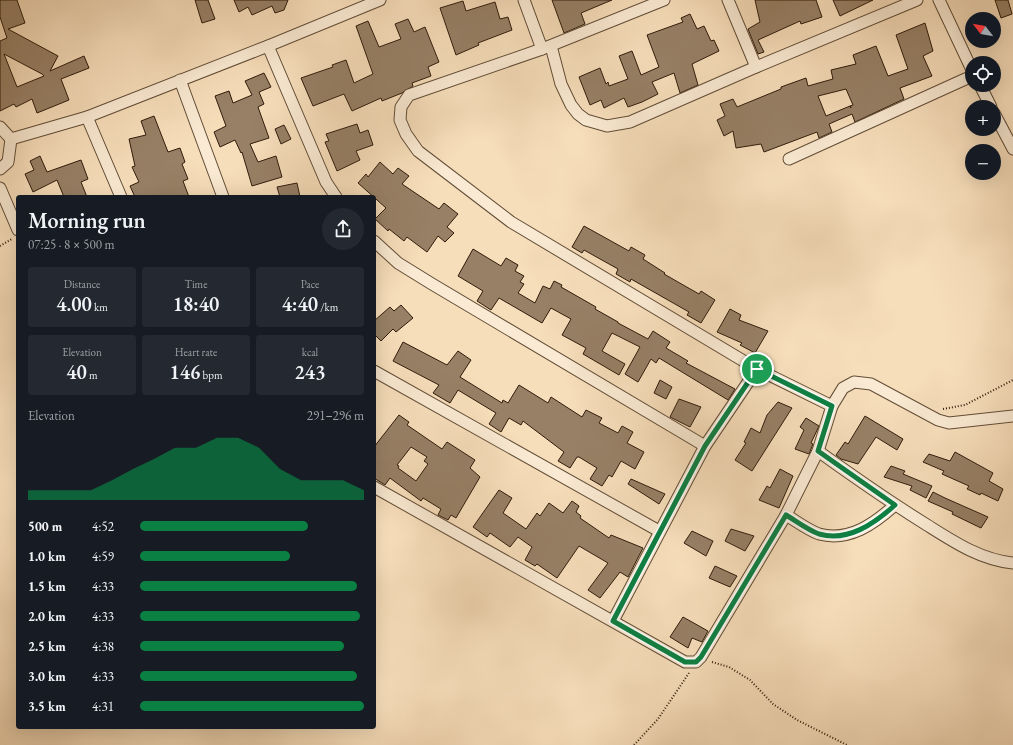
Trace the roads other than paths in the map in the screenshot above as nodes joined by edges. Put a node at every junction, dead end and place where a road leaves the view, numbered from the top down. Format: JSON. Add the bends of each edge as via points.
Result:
{"nodes":[{"id":1,"x":524,"y":0,"type":"edge"},
{"id":2,"x":664,"y":0,"type":"edge"},
{"id":3,"x":728,"y":0,"type":"edge"},
{"id":4,"x":918,"y":0,"type":"edge"},
{"id":5,"x":939,"y":0,"type":"edge"},
{"id":6,"x":374,"y":1,"type":"edge"},
{"id":7,"x":268,"y":46,"type":"junction"},
{"id":8,"x":547,"y":47,"type":"junction"},
{"id":9,"x":965,"y":56,"type":"edge"},
{"id":10,"x":756,"y":67,"type":"junction"},
{"id":11,"x":965,"y":79,"type":"edge"},
{"id":12,"x":180,"y":80,"type":"junction"},
{"id":13,"x":87,"y":117,"type":"junction"},
{"id":14,"x":1001,"y":126,"type":"edge"},
{"id":15,"x":0,"y":127,"type":"edge"},
{"id":16,"x":11,"y":139,"type":"junction"},
{"id":17,"x":1013,"y":149,"type":"edge"},
{"id":18,"x":789,"y":159,"type":"dead end"},
{"id":19,"x":0,"y":169,"type":"edge"},
{"id":20,"x":0,"y":188,"type":"edge"},
{"id":21,"x":120,"y":195,"type":"edge"},
{"id":22,"x":222,"y":195,"type":"edge"},
{"id":23,"x":335,"y":195,"type":"edge"},
{"id":24,"x":16,"y":225,"type":"edge"},
{"id":25,"x":376,"y":243,"type":"edge"},
{"id":26,"x":757,"y":369,"type":"junction"},
{"id":27,"x":376,"y":371,"type":"edge"},
{"id":28,"x":832,"y":406,"type":"junction"},
{"id":29,"x":1013,"y":416,"type":"edge"},
{"id":30,"x":705,"y":446,"type":"junction"},
{"id":31,"x":818,"y":451,"type":"junction"},
{"id":32,"x":376,"y":488,"type":"edge"},
{"id":33,"x":895,"y":505,"type":"junction"},
{"id":34,"x":786,"y":515,"type":"junction"},
{"id":35,"x":659,"y":531,"type":"junction"},
{"id":36,"x":1013,"y":563,"type":"edge"},
{"id":37,"x":613,"y":621,"type":"junction"}],
"edges":[{"from":1,"to":8,"type":"street"},
{"from":2,"to":8,"type":"street"},
{"from":3,"to":10,"type":"street"},
{"from":4,"to":10,"type":"street"},
{"from":5,"to":9,"type":"street"},
{"from":6,"to":7,"type":"street"},
{"from":7,"to":12,"type":"street"},
{"from":7,"to":23,"type":"street","via":[[326,182]]},
{"from":8,"to":10,"type":"street","via":[[571,105],[586,120],[607,126],[630,122]]},
{"from":8,"to":26,"type":"street","via":[[410,95],[402,107],[400,120],[406,134],[418,151],[511,222]]},
{"from":11,"to":18,"type":"street"},
{"from":12,"to":13,"type":"street"},
{"from":12,"to":22,"type":"street"},
{"from":13,"to":16,"type":"street"},
{"from":13,"to":21,"type":"street"},
{"from":14,"to":17,"type":"street"},
{"from":15,"to":16,"type":"street"},
{"from":16,"to":19,"type":"street","via":[[8,162]]},
{"from":20,"to":24,"type":"street"},
{"from":25,"to":30,"type":"street","via":[[398,262],[432,284]]},
{"from":26,"to":28,"type":"street"},
{"from":26,"to":30,"type":"street"},
{"from":27,"to":35,"type":"street"},
{"from":28,"to":29,"type":"street","via":[[843,388],[854,382],[871,384],[949,424]]},
{"from":28,"to":31,"type":"street"},
{"from":30,"to":35,"type":"street"},
{"from":31,"to":33,"type":"street"},
{"from":31,"to":34,"type":"street"},
{"from":32,"to":37,"type":"street"},
{"from":33,"to":34,"type":"street","via":[[864,529],[841,535],[819,534]]},
{"from":33,"to":36,"type":"street","via":[[965,549],[999,562]]},
{"from":34,"to":37,"type":"street","via":[[696,662],[685,662]]},
{"from":35,"to":37,"type":"street"}]}
